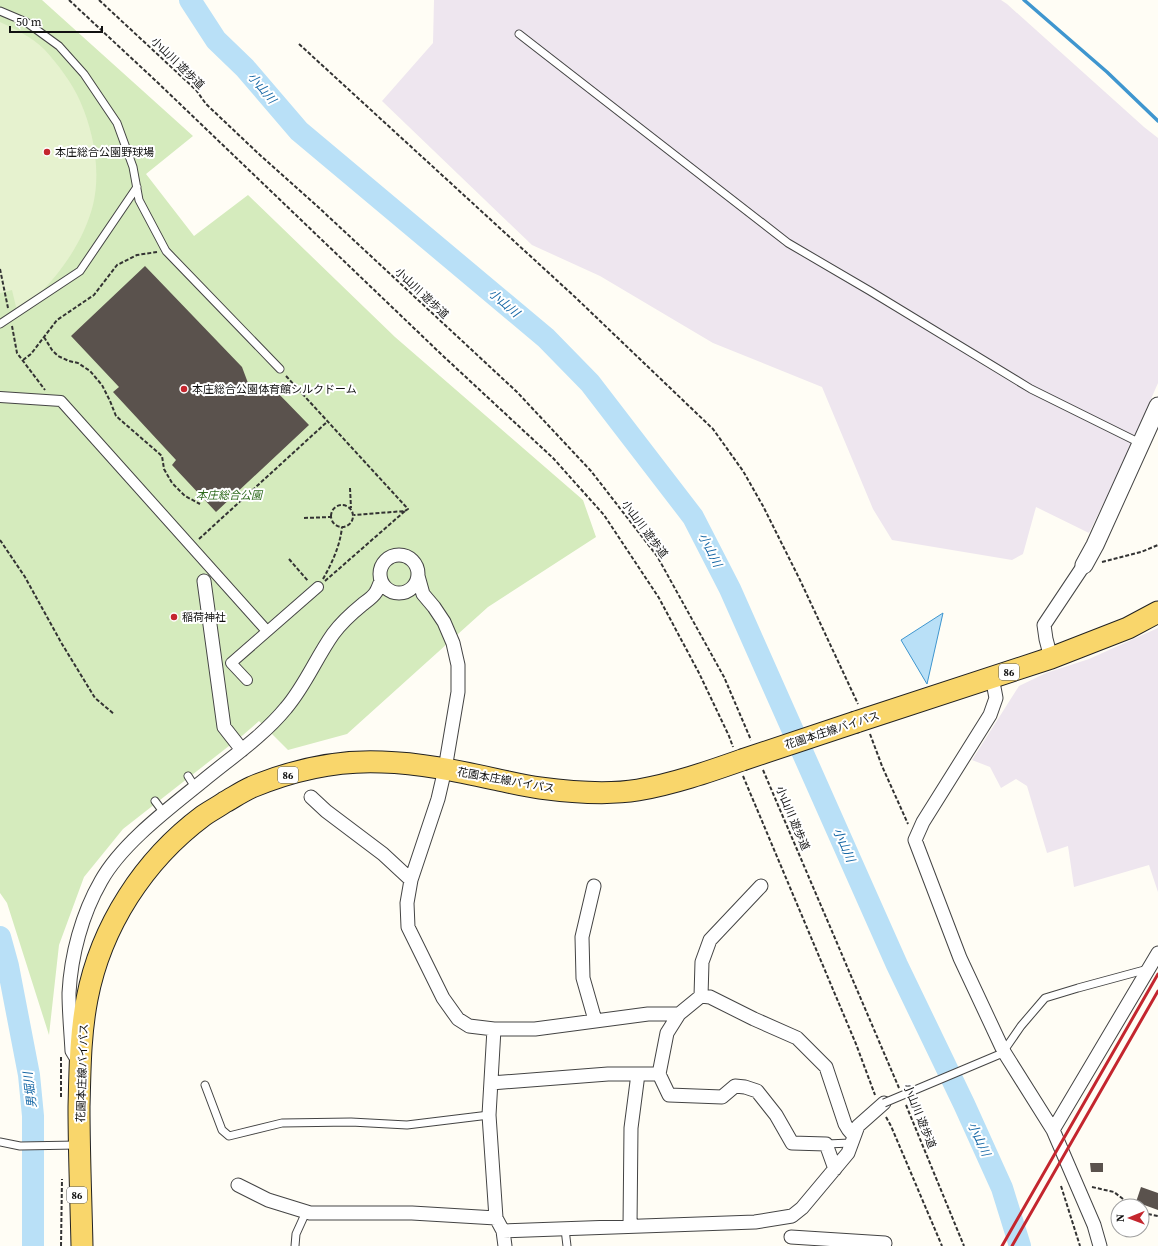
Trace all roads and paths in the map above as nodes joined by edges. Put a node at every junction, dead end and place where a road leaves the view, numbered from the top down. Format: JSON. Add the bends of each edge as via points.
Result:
{"nodes":[{"id":1,"x":69,"y":0,"type":"edge"},
{"id":2,"x":99,"y":0,"type":"edge"},
{"id":3,"x":0,"y":11,"type":"edge"},
{"id":4,"x":519,"y":34,"type":"dead end"},
{"id":5,"x":299,"y":44,"type":"dead end"},
{"id":6,"x":137,"y":187,"type":"junction"},
{"id":7,"x":166,"y":251,"type":"junction"},
{"id":8,"x":0,"y":269,"type":"edge"},
{"id":9,"x":9,"y":315,"type":"dead end"},
{"id":10,"x":11,"y":323,"type":"dead end"},
{"id":11,"x":0,"y":324,"type":"edge"},
{"id":12,"x":44,"y":337,"type":"junction"},
{"id":13,"x":22,"y":360,"type":"junction"},
{"id":14,"x":280,"y":369,"type":"joint"},
{"id":15,"x":0,"y":397,"type":"edge"},
{"id":16,"x":53,"y":400,"type":"junction"},
{"id":17,"x":1158,"y":406,"type":"edge"},
{"id":18,"x":328,"y":421,"type":"junction"},
{"id":19,"x":1140,"y":443,"type":"junction"},
{"id":20,"x":350,"y":488,"type":"dead end"},
{"id":21,"x":200,"y":504,"type":"dead end"},
{"id":22,"x":351,"y":508,"type":"junction"},
{"id":23,"x":405,"y":511,"type":"junction"},
{"id":24,"x":354,"y":515,"type":"junction"},
{"id":25,"x":331,"y":517,"type":"junction"},
{"id":26,"x":304,"y":518,"type":"dead end"},
{"id":27,"x":342,"y":528,"type":"junction"},
{"id":28,"x":0,"y":540,"type":"edge"},
{"id":29,"x":191,"y":546,"type":"junction"},
{"id":30,"x":1158,"y":546,"type":"edge"},
{"id":31,"x":289,"y":559,"type":"dead end"},
{"id":32,"x":1084,"y":565,"type":"junction"},
{"id":33,"x":418,"y":576,"type":"junction"},
{"id":34,"x":204,"y":581,"type":"dead end"},
{"id":35,"x":317,"y":588,"type":"junction"},
{"id":36,"x":382,"y":588,"type":"junction"},
{"id":37,"x":407,"y":592,"type":"junction"},
{"id":38,"x":423,"y":594,"type":"junction"},
{"id":39,"x":1158,"y":612,"type":"edge"},
{"id":40,"x":268,"y":630,"type":"junction"},
{"id":41,"x":1052,"y":658,"type":"junction"},
{"id":42,"x":992,"y":677,"type":"junction"},
{"id":43,"x":247,"y":680,"type":"dead end"},
{"id":44,"x":114,"y":714,"type":"dead end"},
{"id":45,"x":860,"y":721,"type":"junction"},
{"id":46,"x":752,"y":742,"type":"dead end"},
{"id":47,"x":242,"y":750,"type":"junction"},
{"id":48,"x":747,"y":762,"type":"junction"},
{"id":49,"x":445,"y":769,"type":"junction"},
{"id":50,"x":311,"y":797,"type":"dead end"},
{"id":51,"x":155,"y":801,"type":"dead end"},
{"id":52,"x":164,"y":813,"type":"junction"},
{"id":53,"x":915,"y":840,"type":"junction"},
{"id":54,"x":411,"y":880,"type":"junction"},
{"id":55,"x":594,"y":886,"type":"dead end"},
{"id":56,"x":761,"y":886,"type":"dead end"},
{"id":57,"x":1158,"y":953,"type":"edge"},
{"id":58,"x":1148,"y":969,"type":"junction"},
{"id":59,"x":701,"y":996,"type":"junction"},
{"id":60,"x":679,"y":1014,"type":"junction"},
{"id":61,"x":595,"y":1020,"type":"junction"},
{"id":62,"x":494,"y":1030,"type":"junction"},
{"id":63,"x":1001,"y":1053,"type":"junction"},
{"id":64,"x":80,"y":1058,"type":"junction"},
{"id":65,"x":638,"y":1074,"type":"junction"},
{"id":66,"x":659,"y":1074,"type":"junction"},
{"id":67,"x":491,"y":1083,"type":"junction"},
{"id":68,"x":205,"y":1084,"type":"dead end"},
{"id":69,"x":900,"y":1090,"type":"dead end"},
{"id":70,"x":882,"y":1105,"type":"junction"},
{"id":71,"x":906,"y":1105,"type":"dead end"},
{"id":72,"x":489,"y":1115,"type":"junction"},
{"id":73,"x":1053,"y":1130,"type":"junction"},
{"id":74,"x":852,"y":1139,"type":"junction"},
{"id":75,"x":0,"y":1142,"type":"edge"},
{"id":76,"x":826,"y":1144,"type":"junction"},
{"id":77,"x":79,"y":1145,"type":"junction"},
{"id":78,"x":835,"y":1169,"type":"junction"},
{"id":79,"x":1077,"y":1184,"type":"junction"},
{"id":80,"x":238,"y":1185,"type":"dead end"},
{"id":81,"x":1060,"y":1186,"type":"dead end"},
{"id":82,"x":1122,"y":1198,"type":"edge"},
{"id":83,"x":306,"y":1212,"type":"junction"},
{"id":84,"x":792,"y":1216,"type":"junction"},
{"id":85,"x":496,"y":1218,"type":"junction"},
{"id":86,"x":630,"y":1226,"type":"junction"},
{"id":87,"x":565,"y":1228,"type":"junction"},
{"id":88,"x":503,"y":1231,"type":"junction"},
{"id":89,"x":791,"y":1241,"type":"edge"},
{"id":90,"x":885,"y":1243,"type":"dead end"},
{"id":91,"x":75,"y":1246,"type":"edge"},
{"id":92,"x":82,"y":1246,"type":"edge"},
{"id":93,"x":295,"y":1246,"type":"edge"},
{"id":94,"x":505,"y":1246,"type":"edge"},
{"id":95,"x":567,"y":1246,"type":"edge"},
{"id":96,"x":942,"y":1246,"type":"edge"},
{"id":97,"x":964,"y":1246,"type":"edge"},
{"id":98,"x":1080,"y":1246,"type":"edge"},
{"id":99,"x":1100,"y":1246,"type":"edge"}],
"edges":[{"from":1,"to":48,"type":"path","via":[[553,458],[604,515],[659,598],[729,736]]},
{"from":2,"to":46,"type":"path","name":"小山川 遊歩道","via":[[196,90],[206,104],[255,151],[518,392],[591,472],[657,556],[724,677]]},
{"from":3,"to":6,"type":"lane","via":[[26,22],[59,46],[84,74],[117,123],[133,167]]},
{"from":4,"to":19,"type":"lane","via":[[788,243],[1030,390]]},
{"from":5,"to":45,"type":"path","via":[[575,297],[713,429],[743,471],[763,506],[853,692]]},
{"from":6,"to":7,"type":"lane","via":[[139,200]]},
{"from":6,"to":11,"type":"lane","via":[[80,271]]},
{"from":7,"to":12,"type":"path","via":[[137,256],[117,265],[94,294],[57,320]]},
{"from":7,"to":14,"type":"lane"},
{"from":8,"to":9,"type":"path"},
{"from":10,"to":13,"type":"path","via":[[17,354]]},
{"from":12,"to":13,"type":"path","via":[[31,354]]},
{"from":12,"to":21,"type":"path","via":[[58,356],[78,363],[90,371],[102,385],[116,416],[162,456],[164,469],[172,483],[185,496]]},
{"from":13,"to":16,"type":"path"},
{"from":14,"to":18,"type":"path"},
{"from":15,"to":16,"type":"street"},
{"from":16,"to":29,"type":"street","via":[[61,401]]},
{"from":17,"to":19,"type":"street"},
{"from":18,"to":23,"type":"path","via":[[408,509]]},
{"from":18,"to":29,"type":"path"},
{"from":19,"to":32,"type":"street"},
{"from":20,"to":22,"type":"path"},
{"from":22,"to":24,"type":"path"},
{"from":22,"to":25,"type":"path","via":[[345,504],[337,506]]},
{"from":23,"to":24,"type":"path"},
{"from":23,"to":35,"type":"path"},
{"from":24,"to":27,"type":"path","via":[[352,522]]},
{"from":25,"to":26,"type":"path"},
{"from":25,"to":27,"type":"path","via":[[335,525]]},
{"from":27,"to":35,"type":"path","via":[[332,563]]},
{"from":28,"to":44,"type":"path","via":[[25,577],[95,698]]},
{"from":29,"to":40,"type":"street"},
{"from":30,"to":32,"type":"path"},
{"from":31,"to":35,"type":"path"},
{"from":32,"to":41,"type":"street","via":[[1044,624]]},
{"from":33,"to":36,"type":"street","via":[[415,564],[405,556],[398,555],[387,559],[380,569]]},
{"from":33,"to":37,"type":"street","via":[[416,583]]},
{"from":33,"to":38,"type":"street"},
{"from":34,"to":47,"type":"street","via":[[224,726]]},
{"from":35,"to":40,"type":"street"},
{"from":36,"to":37,"type":"street","via":[[394,593]]},
{"from":36,"to":47,"type":"street","via":[[334,632],[286,708],[268,728]]},
{"from":37,"to":38,"type":"street"},
{"from":38,"to":49,"type":"street","via":[[444,622],[453,643],[458,665],[458,692]]},
{"from":39,"to":41,"type":"main road","name":"花園本庄線バイパス","number":"86","via":[[1128,628]]},
{"from":40,"to":43,"type":"street","via":[[231,663]]},
{"from":41,"to":42,"type":"main road","name":"花園本庄線バイパス","number":"86"},
{"from":42,"to":45,"type":"main road","name":"花園本庄線バイパス","number":"86"},
{"from":42,"to":53,"type":"street","via":[[996,698],[990,715],[923,822]]},
{"from":45,"to":48,"type":"main road","name":"花園本庄線バイパス","number":"86","bridge":true},
{"from":45,"to":53,"type":"path"},
{"from":47,"to":52,"type":"street","via":[[192,782]]},
{"from":48,"to":49,"type":"main road","name":"花園本庄線バイパス","number":"86","via":[[670,783],[635,790],[592,793],[538,788]]},
{"from":48,"to":69,"type":"path","name":"小山川 遊歩道"},
{"from":48,"to":70,"type":"path"},
{"from":49,"to":54,"type":"street","via":[[438,799]]},
{"from":49,"to":64,"type":"main road","name":"花園本庄線バイパス","number":"86","via":[[382,761],[339,763],[295,772],[250,788],[204,814],[174,840],[142,876],[118,912],[97,960],[87,997]]},
{"from":50,"to":54,"type":"street","via":[[383,854]]},
{"from":51,"to":52,"type":"lane"},
{"from":52,"to":64,"type":"street","via":[[117,859],[101,880],[85,916],[73,955],[69,993],[72,1050],[75,1056]]},
{"from":53,"to":63,"type":"street","via":[[960,958]]},
{"from":54,"to":62,"type":"street","via":[[407,903],[408,927],[443,998],[458,1019],[469,1026]]},
{"from":55,"to":61,"type":"street","via":[[582,937],[583,978]]},
{"from":56,"to":59,"type":"street","via":[[710,940],[702,962]]},
{"from":57,"to":58,"type":"street"},
{"from":58,"to":63,"type":"lane","via":[[1045,998]]},
{"from":58,"to":73,"type":"street"},
{"from":59,"to":60,"type":"street"},
{"from":59,"to":74,"type":"street","via":[[710,997],[797,1038],[826,1067]]},
{"from":60,"to":61,"type":"street","via":[[648,1014]]},
{"from":60,"to":66,"type":"street","via":[[667,1033]]},
{"from":61,"to":62,"type":"street","via":[[536,1029]]},
{"from":62,"to":67,"type":"street"},
{"from":63,"to":70,"type":"lane","bridge":true},
{"from":63,"to":73,"type":"street"},
{"from":64,"to":77,"type":"main road","name":"花園本庄線バイパス","number":"86"},
{"from":65,"to":66,"type":"street"},
{"from":65,"to":67,"type":"street"},
{"from":65,"to":86,"type":"street","via":[[631,1128]]},
{"from":66,"to":76,"type":"street","via":[[669,1095],[722,1097],[735,1086],[757,1091],[776,1115],[792,1143]]},
{"from":67,"to":72,"type":"street"},
{"from":68,"to":72,"type":"lane","via":[[222,1130],[229,1136],[282,1123],[352,1122],[407,1125]]},
{"from":70,"to":74,"type":"street","via":[[858,1126]]},
{"from":70,"to":96,"type":"path"},
{"from":71,"to":97,"type":"path","name":"小山川 遊歩道"},
{"from":72,"to":85,"type":"street"},
{"from":73,"to":79,"type":"street"},
{"from":74,"to":76,"type":"lane"},
{"from":74,"to":78,"type":"street","via":[[848,1153]]},
{"from":75,"to":77,"type":"lane","via":[[20,1146]]},
{"from":76,"to":78,"type":"street"},
{"from":77,"to":91,"type":"main road","name":"花園本庄線バイパス","number":"86"},
{"from":77,"to":92,"type":"main road","name":"花園本庄線バイパス","number":"86"},
{"from":78,"to":84,"type":"street"},
{"from":79,"to":82,"type":"path","via":[[1114,1192]]},
{"from":79,"to":99,"type":"street"},
{"from":80,"to":83,"type":"street","via":[[268,1200]]},
{"from":81,"to":98,"type":"path"},
{"from":83,"to":85,"type":"street","via":[[412,1213]]},
{"from":83,"to":93,"type":"lane","via":[[296,1234]]},
{"from":84,"to":86,"type":"street","via":[[755,1222]]},
{"from":84,"to":89,"type":"street"},
{"from":85,"to":88,"type":"street"},
{"from":86,"to":87,"type":"street"},
{"from":87,"to":88,"type":"street"},
{"from":87,"to":95,"type":"lane"},
{"from":88,"to":94,"type":"street"},
{"from":89,"to":90,"type":"street"}]}
